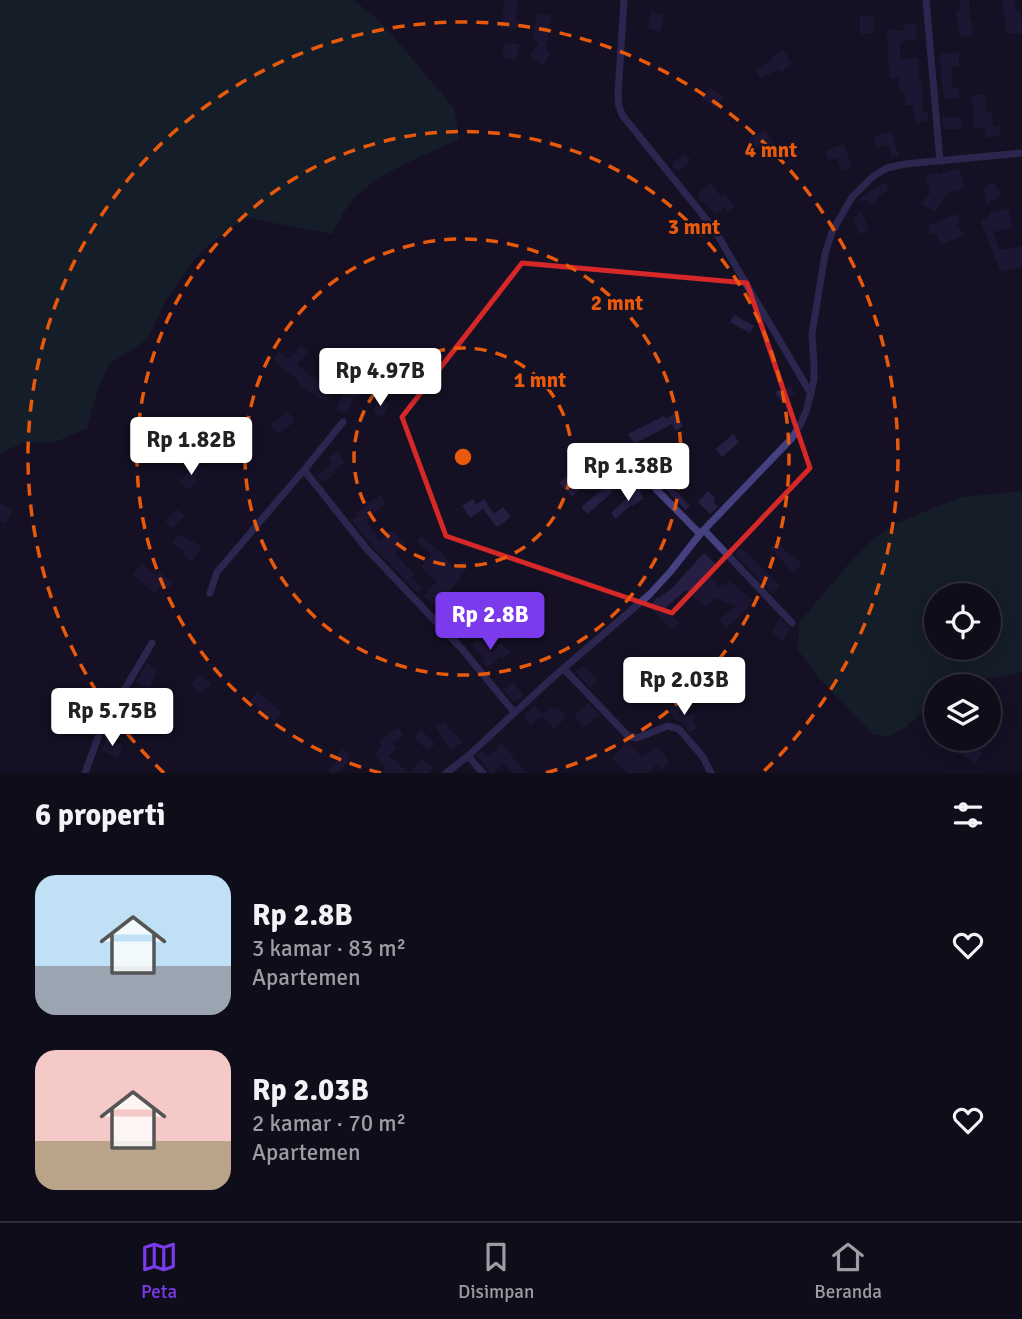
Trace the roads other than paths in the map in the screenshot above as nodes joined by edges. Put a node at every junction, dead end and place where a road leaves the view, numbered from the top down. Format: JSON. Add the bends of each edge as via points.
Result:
{"nodes":[{"id":1,"x":624,"y":0,"type":"edge"},
{"id":2,"x":926,"y":0,"type":"edge"},
{"id":3,"x":1022,"y":153,"type":"edge"},
{"id":4,"x":940,"y":161,"type":"junction"},
{"id":5,"x":811,"y":394,"type":"junction"},
{"id":6,"x":343,"y":422,"type":"dead end"},
{"id":7,"x":304,"y":470,"type":"junction"},
{"id":8,"x":656,"y":488,"type":"dead end"},
{"id":9,"x":702,"y":532,"type":"junction"},
{"id":10,"x":210,"y":593,"type":"dead end"},
{"id":11,"x":792,"y":623,"type":"dead end"},
{"id":12,"x":152,"y":643,"type":"dead end"},
{"id":13,"x":564,"y":669,"type":"junction"},
{"id":14,"x":514,"y":712,"type":"junction"},
{"id":15,"x":468,"y":756,"type":"junction"},
{"id":16,"x":85,"y":773,"type":"edge"},
{"id":17,"x":446,"y":773,"type":"edge"},
{"id":18,"x":483,"y":773,"type":"edge"},
{"id":19,"x":711,"y":773,"type":"edge"}],
"edges":[{"from":1,"to":5,"type":"street","via":[[618,94],[623,116],[714,229]]},
{"from":2,"to":4,"type":"street"},
{"from":3,"to":4,"type":"street"},
{"from":4,"to":5,"type":"street","via":[[905,164],[875,175],[852,197],[832,232],[811,334]]},
{"from":5,"to":9,"type":"street","via":[[792,438]]},
{"from":6,"to":7,"type":"street"},
{"from":7,"to":10,"type":"street","via":[[217,572]]},
{"from":7,"to":14,"type":"street","via":[[366,548],[462,649]]},
{"from":8,"to":9,"type":"street"},
{"from":9,"to":11,"type":"street"},
{"from":9,"to":13,"type":"street","via":[[650,594]]},
{"from":12,"to":16,"type":"street","via":[[101,730]]},
{"from":13,"to":14,"type":"street"},
{"from":13,"to":19,"type":"street","via":[[628,736],[637,738],[668,726],[679,729]]},
{"from":14,"to":15,"type":"street"},
{"from":15,"to":17,"type":"street"},
{"from":15,"to":18,"type":"street"}]}
